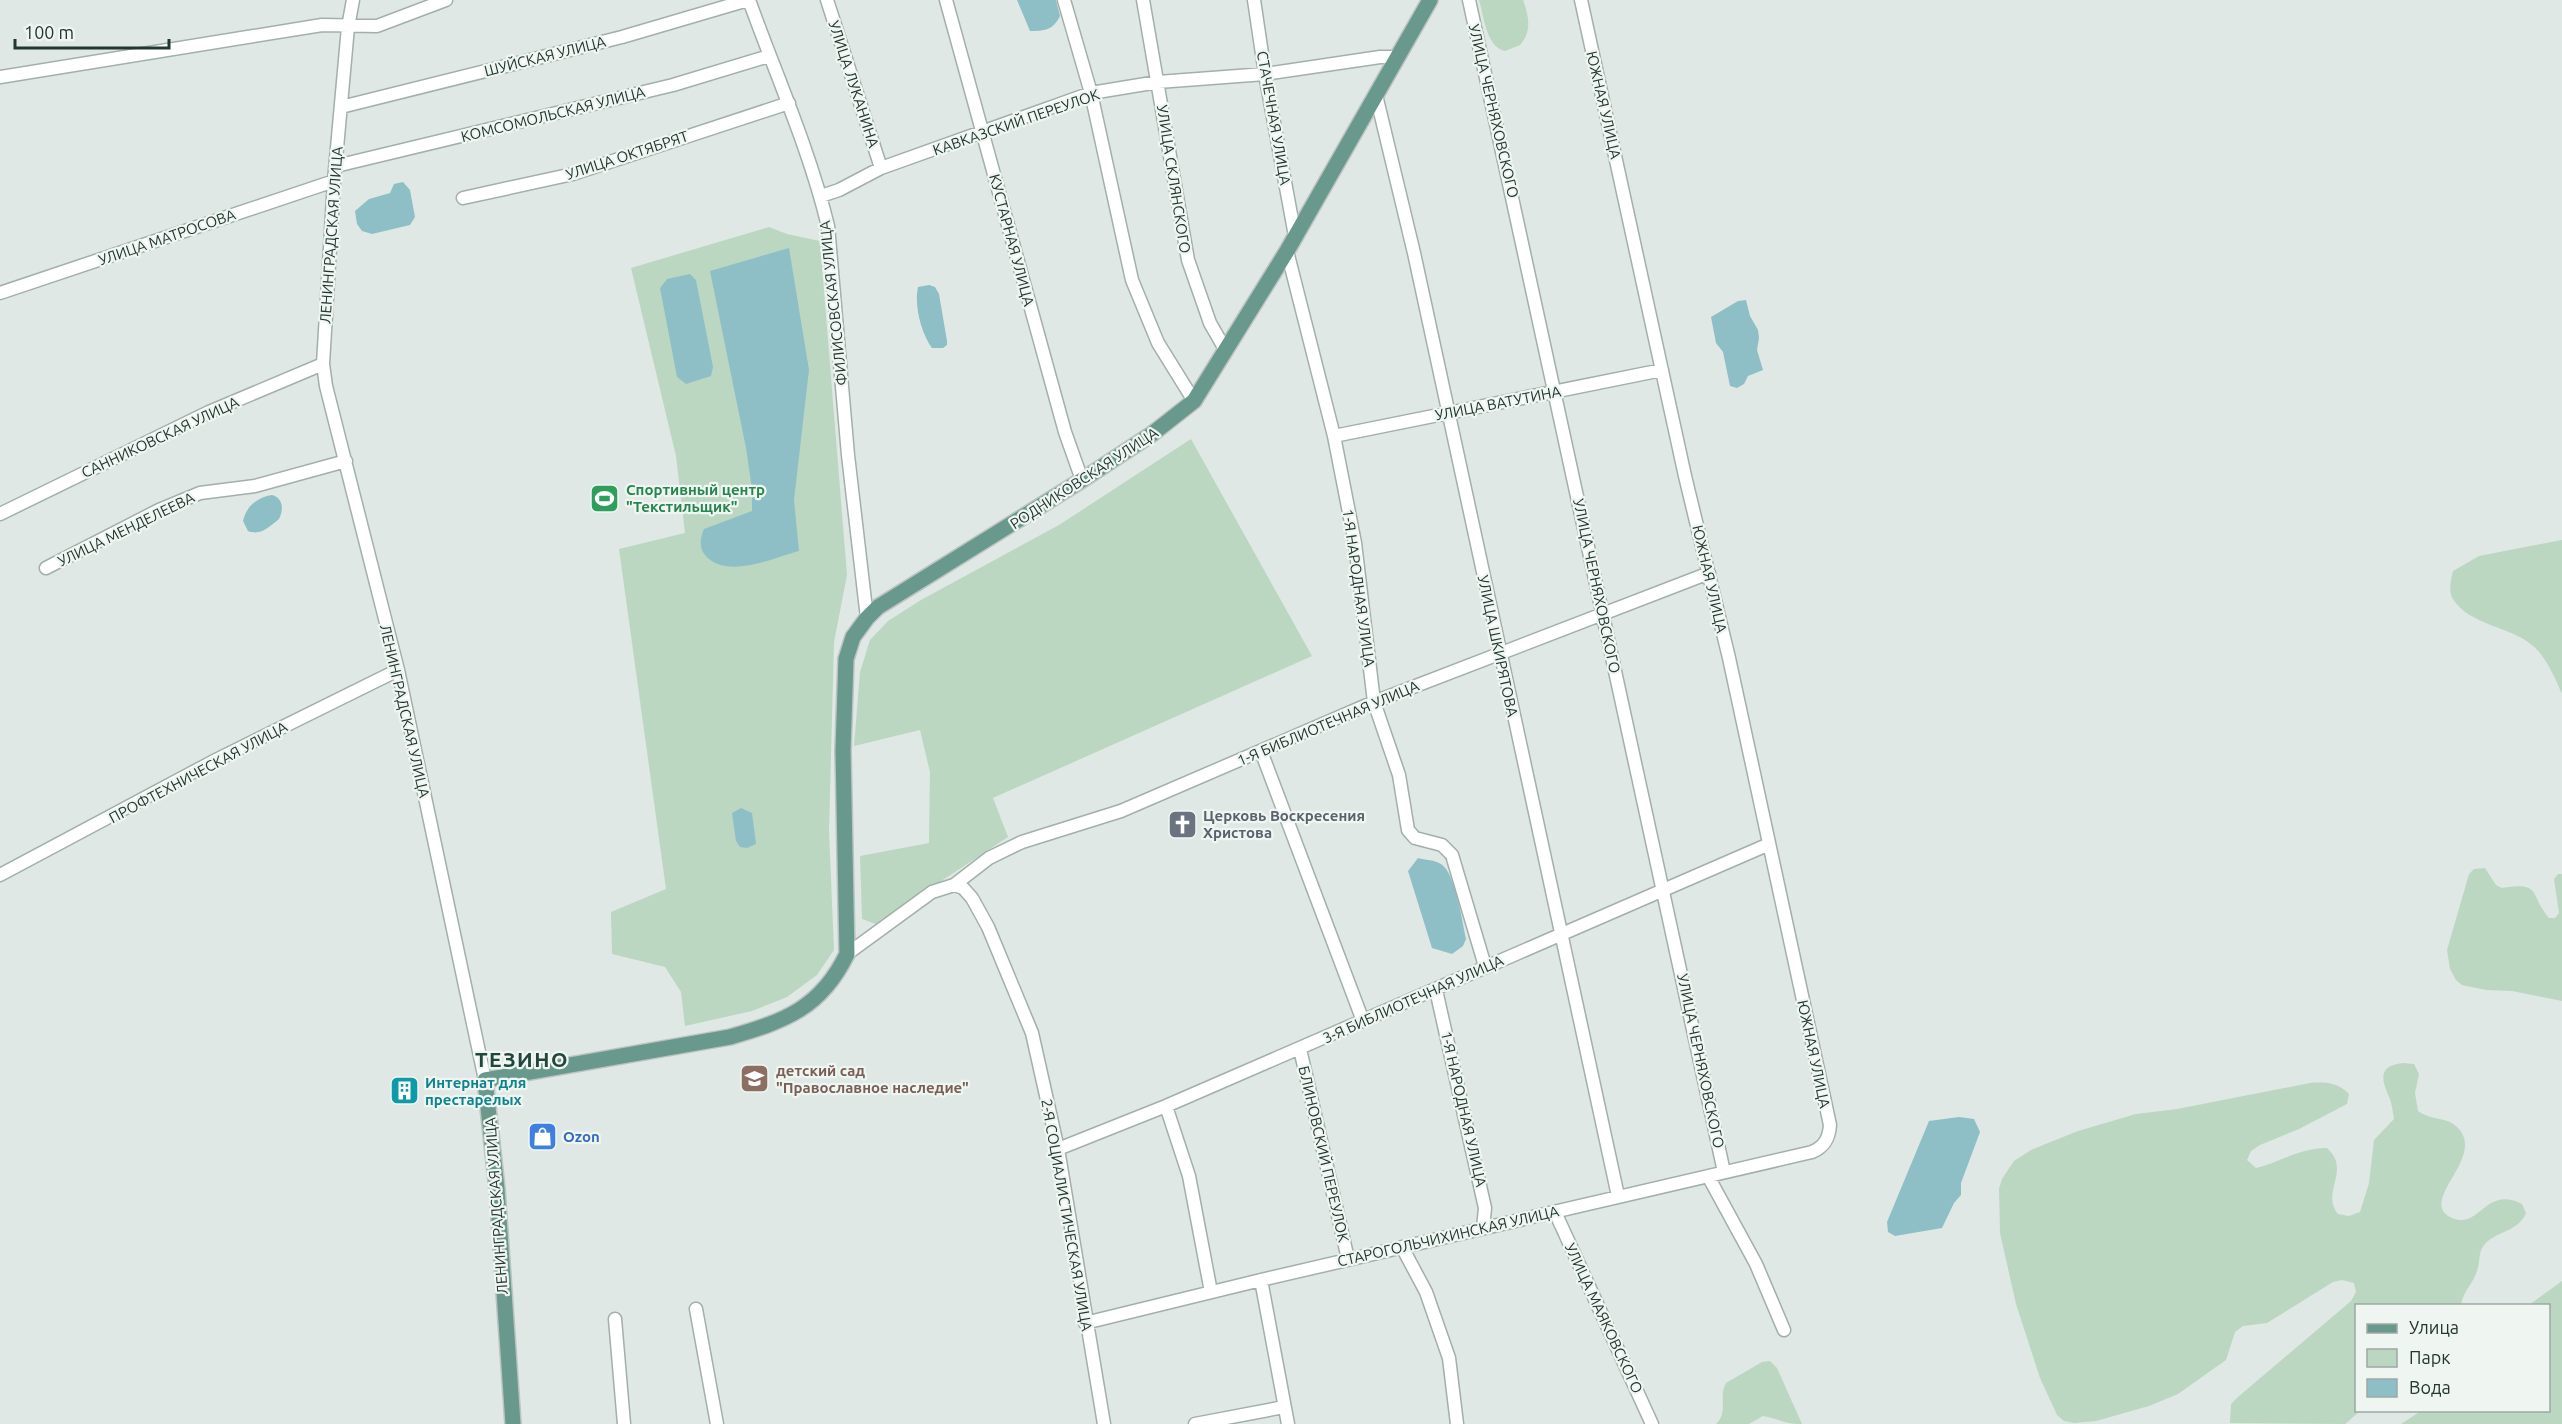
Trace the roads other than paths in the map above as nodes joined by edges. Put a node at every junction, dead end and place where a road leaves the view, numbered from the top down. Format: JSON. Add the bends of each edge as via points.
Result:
{"nodes":[{"id":1,"x":353,"y":0,"type":"edge"},
{"id":2,"x":460,"y":0,"type":"edge"},
{"id":3,"x":748,"y":0,"type":"edge"},
{"id":4,"x":827,"y":0,"type":"edge"},
{"id":5,"x":946,"y":0,"type":"edge"},
{"id":6,"x":1065,"y":0,"type":"edge"},
{"id":7,"x":1143,"y":0,"type":"edge"},
{"id":8,"x":1254,"y":0,"type":"edge"},
{"id":9,"x":1418,"y":0,"type":"edge"},
{"id":10,"x":1430,"y":0,"type":"edge"},
{"id":11,"x":1469,"y":0,"type":"edge"},
{"id":12,"x":1581,"y":0,"type":"edge"},
{"id":13,"x":445,"y":1,"type":"edge"},
{"id":14,"x":1421,"y":17,"type":"junction"},
{"id":15,"x":348,"y":27,"type":"junction"},
{"id":16,"x":769,"y":56,"type":"junction"},
{"id":17,"x":1398,"y":57,"type":"junction"},
{"id":18,"x":1264,"y":74,"type":"junction"},
{"id":19,"x":0,"y":77,"type":"edge"},
{"id":20,"x":1158,"y":82,"type":"junction"},
{"id":21,"x":1091,"y":93,"type":"junction"},
{"id":22,"x":1376,"y":96,"type":"junction"},
{"id":23,"x":789,"y":103,"type":"junction"},
{"id":24,"x":341,"y":107,"type":"junction"},
{"id":25,"x":983,"y":133,"type":"junction"},
{"id":26,"x":336,"y":166,"type":"junction"},
{"id":27,"x":881,"y":168,"type":"junction"},
{"id":28,"x":334,"y":181,"type":"junction"},
{"id":29,"x":821,"y":196,"type":"junction"},
{"id":30,"x":463,"y":198,"type":"dead end"},
{"id":31,"x":1295,"y":236,"type":"junction"},
{"id":32,"x":1287,"y":251,"type":"junction"},
{"id":33,"x":0,"y":293,"type":"edge"},
{"id":34,"x":1227,"y":351,"type":"junction"},
{"id":35,"x":323,"y":364,"type":"junction"},
{"id":36,"x":1662,"y":370,"type":"junction"},
{"id":37,"x":1554,"y":392,"type":"junction"},
{"id":38,"x":1194,"y":402,"type":"junction"},
{"id":39,"x":1448,"y":414,"type":"junction"},
{"id":40,"x":1334,"y":436,"type":"junction"},
{"id":41,"x":346,"y":461,"type":"junction"},
{"id":42,"x":1082,"y":480,"type":"junction"},
{"id":43,"x":0,"y":514,"type":"edge"},
{"id":44,"x":46,"y":568,"type":"dead end"},
{"id":45,"x":1709,"y":573,"type":"junction"},
{"id":46,"x":1604,"y":613,"type":"junction"},
{"id":47,"x":867,"y":618,"type":"junction"},
{"id":48,"x":1499,"y":653,"type":"junction"},
{"id":49,"x":398,"y":670,"type":"junction"},
{"id":50,"x":1374,"y":702,"type":"junction"},
{"id":51,"x":1262,"y":751,"type":"junction"},
{"id":52,"x":1767,"y":845,"type":"junction"},
{"id":53,"x":2,"y":871,"type":"edge"},
{"id":54,"x":954,"y":885,"type":"junction"},
{"id":55,"x":1663,"y":889,"type":"junction"},
{"id":56,"x":1562,"y":935,"type":"junction"},
{"id":57,"x":847,"y":954,"type":"junction"},
{"id":58,"x":1485,"y":966,"type":"junction"},
{"id":59,"x":1436,"y":990,"type":"junction"},
{"id":60,"x":1363,"y":1021,"type":"junction"},
{"id":61,"x":1300,"y":1048,"type":"junction"},
{"id":62,"x":485,"y":1080,"type":"junction"},
{"id":63,"x":1166,"y":1106,"type":"junction"},
{"id":64,"x":1058,"y":1149,"type":"junction"},
{"id":65,"x":1812,"y":1152,"type":"joint"},
{"id":66,"x":1725,"y":1172,"type":"junction"},
{"id":67,"x":1708,"y":1176,"type":"junction"},
{"id":68,"x":1618,"y":1196,"type":"junction"},
{"id":69,"x":1555,"y":1212,"type":"junction"},
{"id":70,"x":1483,"y":1228,"type":"junction"},
{"id":71,"x":1402,"y":1247,"type":"junction"},
{"id":72,"x":1348,"y":1259,"type":"junction"},
{"id":73,"x":1261,"y":1280,"type":"junction"},
{"id":74,"x":1212,"y":1292,"type":"junction"},
{"id":75,"x":696,"y":1309,"type":"dead end"},
{"id":76,"x":615,"y":1319,"type":"dead end"},
{"id":77,"x":1085,"y":1323,"type":"junction"},
{"id":78,"x":1784,"y":1330,"type":"dead end"},
{"id":79,"x":1284,"y":1407,"type":"junction"},
{"id":80,"x":513,"y":1424,"type":"edge"},
{"id":81,"x":624,"y":1424,"type":"edge"},
{"id":82,"x":717,"y":1424,"type":"edge"},
{"id":83,"x":1104,"y":1424,"type":"edge"},
{"id":84,"x":1195,"y":1424,"type":"edge"},
{"id":85,"x":1288,"y":1424,"type":"edge"},
{"id":86,"x":1457,"y":1424,"type":"edge"},
{"id":87,"x":1653,"y":1424,"type":"edge"}],
"edges":[{"from":1,"to":15,"type":"street","name":"ЛЕНИНГРАДСКАЯ УЛИЦА"},
{"from":2,"to":13,"type":"street"},
{"from":3,"to":16,"type":"street","name":"ФИЛИСОВСКАЯ УЛИЦА"},
{"from":3,"to":24,"type":"street","name":"ШУЙСКАЯ УЛИЦА"},
{"from":4,"to":27,"type":"street","name":"УЛИЦА ЛУКАНИНА"},
{"from":5,"to":25,"type":"street","name":"КУСТАРНАЯ УЛИЦА"},
{"from":6,"to":21,"type":"street"},
{"from":7,"to":20,"type":"street","name":"УЛИЦА СКЛЯНСКОГО"},
{"from":8,"to":18,"type":"street","name":"СТАЧЕЧНАЯ УЛИЦА"},
{"from":9,"to":14,"type":"street"},
{"from":10,"to":14,"type":"main road","name":"РОДНИКОВСКАЯ УЛИЦА"},
{"from":11,"to":37,"type":"street","name":"УЛИЦА ЧЕРНЯХОВСКОГО"},
{"from":12,"to":36,"type":"street","name":"ЮЖНАЯ УЛИЦА"},
{"from":13,"to":15,"type":"street","via":[[377,26]]},
{"from":14,"to":17,"type":"main road","name":"РОДНИКОВСКАЯ УЛИЦА"},
{"from":15,"to":19,"type":"street","via":[[322,25]]},
{"from":15,"to":24,"type":"street","name":"ЛЕНИНГРАДСКАЯ УЛИЦА"},
{"from":16,"to":23,"type":"street","name":"ФИЛИСОВСКАЯ УЛИЦА"},
{"from":16,"to":26,"type":"street","name":"КОМСОМОЛЬСКАЯ УЛИЦА","via":[[673,85]]},
{"from":17,"to":18,"type":"street","name":"КАВКАЗСКИЙ ПЕРЕУЛОК"},
{"from":17,"to":22,"type":"main road","name":"РОДНИКОВСКАЯ УЛИЦА"},
{"from":18,"to":20,"type":"street","name":"КАВКАЗСКИЙ ПЕРЕУЛОК"},
{"from":18,"to":31,"type":"street","name":"СТАЧЕЧНАЯ УЛИЦА"},
{"from":20,"to":21,"type":"street","name":"КАВКАЗСКИЙ ПЕРЕУЛОК"},
{"from":20,"to":34,"type":"street","name":"УЛИЦА СКЛЯНСКОГО","via":[[1188,260],[1210,323]]},
{"from":21,"to":25,"type":"street","name":"КАВКАЗСКИЙ ПЕРЕУЛОК"},
{"from":21,"to":38,"type":"street","via":[[1132,280],[1158,343]]},
{"from":22,"to":31,"type":"main road","name":"РОДНИКОВСКАЯ УЛИЦА"},
{"from":22,"to":39,"type":"street","name":"УЛИЦА ШКИРЯТОВА"},
{"from":23,"to":29,"type":"street","name":"ФИЛИСОВСКАЯ УЛИЦА"},
{"from":23,"to":30,"type":"street","name":"УЛИЦА ОКТЯБРЯТ","via":[[573,174]]},
{"from":24,"to":26,"type":"street","name":"ЛЕНИНГРАДСКАЯ УЛИЦА"},
{"from":25,"to":27,"type":"street","name":"КАВКАЗСКИЙ ПЕРЕУЛОК"},
{"from":25,"to":42,"type":"street","name":"КУСТАРНАЯ УЛИЦА","via":[[1065,432]]},
{"from":26,"to":28,"type":"street","name":"ЛЕНИНГРАДСКАЯ УЛИЦА"},
{"from":27,"to":29,"type":"street","name":"КАВКАЗСКИЙ ПЕРЕУЛОК"},
{"from":28,"to":33,"type":"street","name":"УЛИЦА МАТРОСОВА"},
{"from":28,"to":35,"type":"street","name":"ЛЕНИНГРАДСКАЯ УЛИЦА"},
{"from":29,"to":47,"type":"street","name":"ФИЛИСОВСКАЯ УЛИЦА","via":[[833,268]]},
{"from":31,"to":32,"type":"main road","name":"РОДНИКОВСКАЯ УЛИЦА"},
{"from":32,"to":34,"type":"main road","name":"РОДНИКОВСКАЯ УЛИЦА"},
{"from":32,"to":40,"type":"street","name":"1-Я НАРОДНАЯ УЛИЦА"},
{"from":34,"to":38,"type":"main road","name":"РОДНИКОВСКАЯ УЛИЦА"},
{"from":35,"to":41,"type":"street","name":"ЛЕНИНГРАДСКАЯ УЛИЦА"},
{"from":35,"to":43,"type":"street","name":"САННИКОВСКАЯ УЛИЦА","via":[[209,412]]},
{"from":36,"to":37,"type":"street","name":"УЛИЦА ВАТУТИНА"},
{"from":36,"to":45,"type":"street","name":"ЮЖНАЯ УЛИЦА"},
{"from":37,"to":39,"type":"street","name":"УЛИЦА ВАТУТИНА"},
{"from":37,"to":46,"type":"street","name":"УЛИЦА ЧЕРНЯХОВСКОГО"},
{"from":38,"to":42,"type":"main road","name":"РОДНИКОВСКАЯ УЛИЦА"},
{"from":39,"to":40,"type":"street","name":"УЛИЦА ВАТУТИНА"},
{"from":39,"to":48,"type":"street","name":"УЛИЦА ШКИРЯТОВА"},
{"from":40,"to":50,"type":"street","name":"1-Я НАРОДНАЯ УЛИЦА","via":[[1354,543]]},
{"from":41,"to":44,"type":"street","name":"УЛИЦА МЕНДЕЛЕЕВА","via":[[255,486],[200,493]]},
{"from":41,"to":49,"type":"street","name":"ЛЕНИНГРАДСКАЯ УЛИЦА"},
{"from":42,"to":47,"type":"main road","name":"РОДНИКОВСКАЯ УЛИЦА","via":[[878,607]]},
{"from":45,"to":46,"type":"street","name":"1-Я БИБЛИОТЕЧНАЯ УЛИЦА"},
{"from":45,"to":52,"type":"street","name":"ЮЖНАЯ УЛИЦА"},
{"from":46,"to":48,"type":"street","name":"1-Я БИБЛИОТЕЧНАЯ УЛИЦА"},
{"from":46,"to":55,"type":"street","name":"УЛИЦА ЧЕРНЯХОВСКОГО"},
{"from":47,"to":57,"type":"main road","name":"РОДНИКОВСКАЯ УЛИЦА","via":[[853,637],[846,659],[843,750]]},
{"from":48,"to":50,"type":"street","name":"1-Я БИБЛИОТЕЧНАЯ УЛИЦА"},
{"from":48,"to":56,"type":"street","name":"УЛИЦА ШКИРЯТОВА"},
{"from":49,"to":53,"type":"street","name":"ПРОФТЕХНИЧЕСКАЯ УЛИЦА"},
{"from":49,"to":62,"type":"street","name":"ЛЕНИНГРАДСКАЯ УЛИЦА"},
{"from":50,"to":51,"type":"street","name":"1-Я БИБЛИОТЕЧНАЯ УЛИЦА"},
{"from":50,"to":58,"type":"street","name":"1-Я НАРОДНАЯ УЛИЦА","via":[[1399,776],[1408,830],[1414,838],[1442,845],[1452,855]]},
{"from":51,"to":54,"type":"street","name":"1-Я БИБЛИОТЕЧНАЯ УЛИЦА","via":[[1112,814],[1022,843],[989,858]]},
{"from":51,"to":60,"type":"street"},
{"from":52,"to":55,"type":"street","name":"3-Я БИБЛИОТЕЧНАЯ УЛИЦА"},
{"from":52,"to":65,"type":"street","name":"ЮЖНАЯ УЛИЦА","via":[[1830,1125],[1825,1143]]},
{"from":54,"to":57,"type":"street","name":"1-Я БИБЛИОТЕЧНАЯ УЛИЦА","via":[[932,892]]},
{"from":54,"to":64,"type":"street","name":"2-Я СОЦИАЛИСТИЧЕСКАЯ УЛИЦА","via":[[972,898],[1017,993],[1032,1033]]},
{"from":55,"to":56,"type":"street","name":"3-Я БИБЛИОТЕЧНАЯ УЛИЦА"},
{"from":55,"to":66,"type":"street","name":"УЛИЦА ЧЕРНЯХОВСКОГО"},
{"from":56,"to":58,"type":"street","name":"3-Я БИБЛИОТЕЧНАЯ УЛИЦА"},
{"from":56,"to":68,"type":"street","name":"УЛИЦА ШКИРЯТОВА"},
{"from":57,"to":62,"type":"main road","via":[[836,977],[819,995],[795,1013],[766,1027],[730,1037]]},
{"from":58,"to":59,"type":"street","name":"3-Я БИБЛИОТЕЧНАЯ УЛИЦА"},
{"from":59,"to":60,"type":"street","name":"3-Я БИБЛИОТЕЧНАЯ УЛИЦА"},
{"from":59,"to":70,"type":"street","name":"1-Я НАРОДНАЯ УЛИЦА","via":[[1485,1208]]},
{"from":60,"to":61,"type":"street","name":"3-Я БИБЛИОТЕЧНАЯ УЛИЦА"},
{"from":61,"to":63,"type":"street","name":"3-Я БИБЛИОТЕЧНАЯ УЛИЦА"},
{"from":61,"to":72,"type":"street","name":"БЛИНОВСКИЙ ПЕРЕУЛОК"},
{"from":62,"to":80,"type":"main road","name":"ЛЕНИНГРАДСКАЯ УЛИЦА","via":[[497,1189]]},
{"from":63,"to":64,"type":"street","name":"3-Я БИБЛИОТЕЧНАЯ УЛИЦА"},
{"from":63,"to":74,"type":"street","via":[[1189,1176]]},
{"from":64,"to":77,"type":"street","name":"2-Я СОЦИАЛИСТИЧЕСКАЯ УЛИЦА"},
{"from":65,"to":66,"type":"street","name":"СТАРОГОЛЬЧИХИНСКАЯ УЛИЦА"},
{"from":66,"to":67,"type":"street","name":"СТАРОГОЛЬЧИХИНСКАЯ УЛИЦА"},
{"from":67,"to":68,"type":"street","name":"СТАРОГОЛЬЧИХИНСКАЯ УЛИЦА"},
{"from":67,"to":78,"type":"street","via":[[1756,1264]]},
{"from":68,"to":69,"type":"street","name":"СТАРОГОЛЬЧИХИНСКАЯ УЛИЦА"},
{"from":69,"to":70,"type":"street","name":"СТАРОГОЛЬЧИХИНСКАЯ УЛИЦА"},
{"from":69,"to":87,"type":"street","name":"УЛИЦА МАЯКОВСКОГО"},
{"from":70,"to":71,"type":"street","name":"СТАРОГОЛЬЧИХИНСКАЯ УЛИЦА"},
{"from":71,"to":72,"type":"street","name":"СТАРОГОЛЬЧИХИНСКАЯ УЛИЦА"},
{"from":71,"to":86,"type":"street","via":[[1429,1300],[1449,1358]]},
{"from":72,"to":73,"type":"street","name":"СТАРОГОЛЬЧИХИНСКАЯ УЛИЦА"},
{"from":73,"to":74,"type":"street","name":"СТАРОГОЛЬЧИХИНСКАЯ УЛИЦА"},
{"from":73,"to":79,"type":"street"},
{"from":74,"to":77,"type":"street","name":"СТАРОГОЛЬЧИХИНСКАЯ УЛИЦА"},
{"from":75,"to":82,"type":"street"},
{"from":76,"to":81,"type":"street"},
{"from":77,"to":83,"type":"street","name":"2-Я СОЦИАЛИСТИЧЕСКАЯ УЛИЦА"},
{"from":79,"to":84,"type":"street"},
{"from":79,"to":85,"type":"street"}]}
